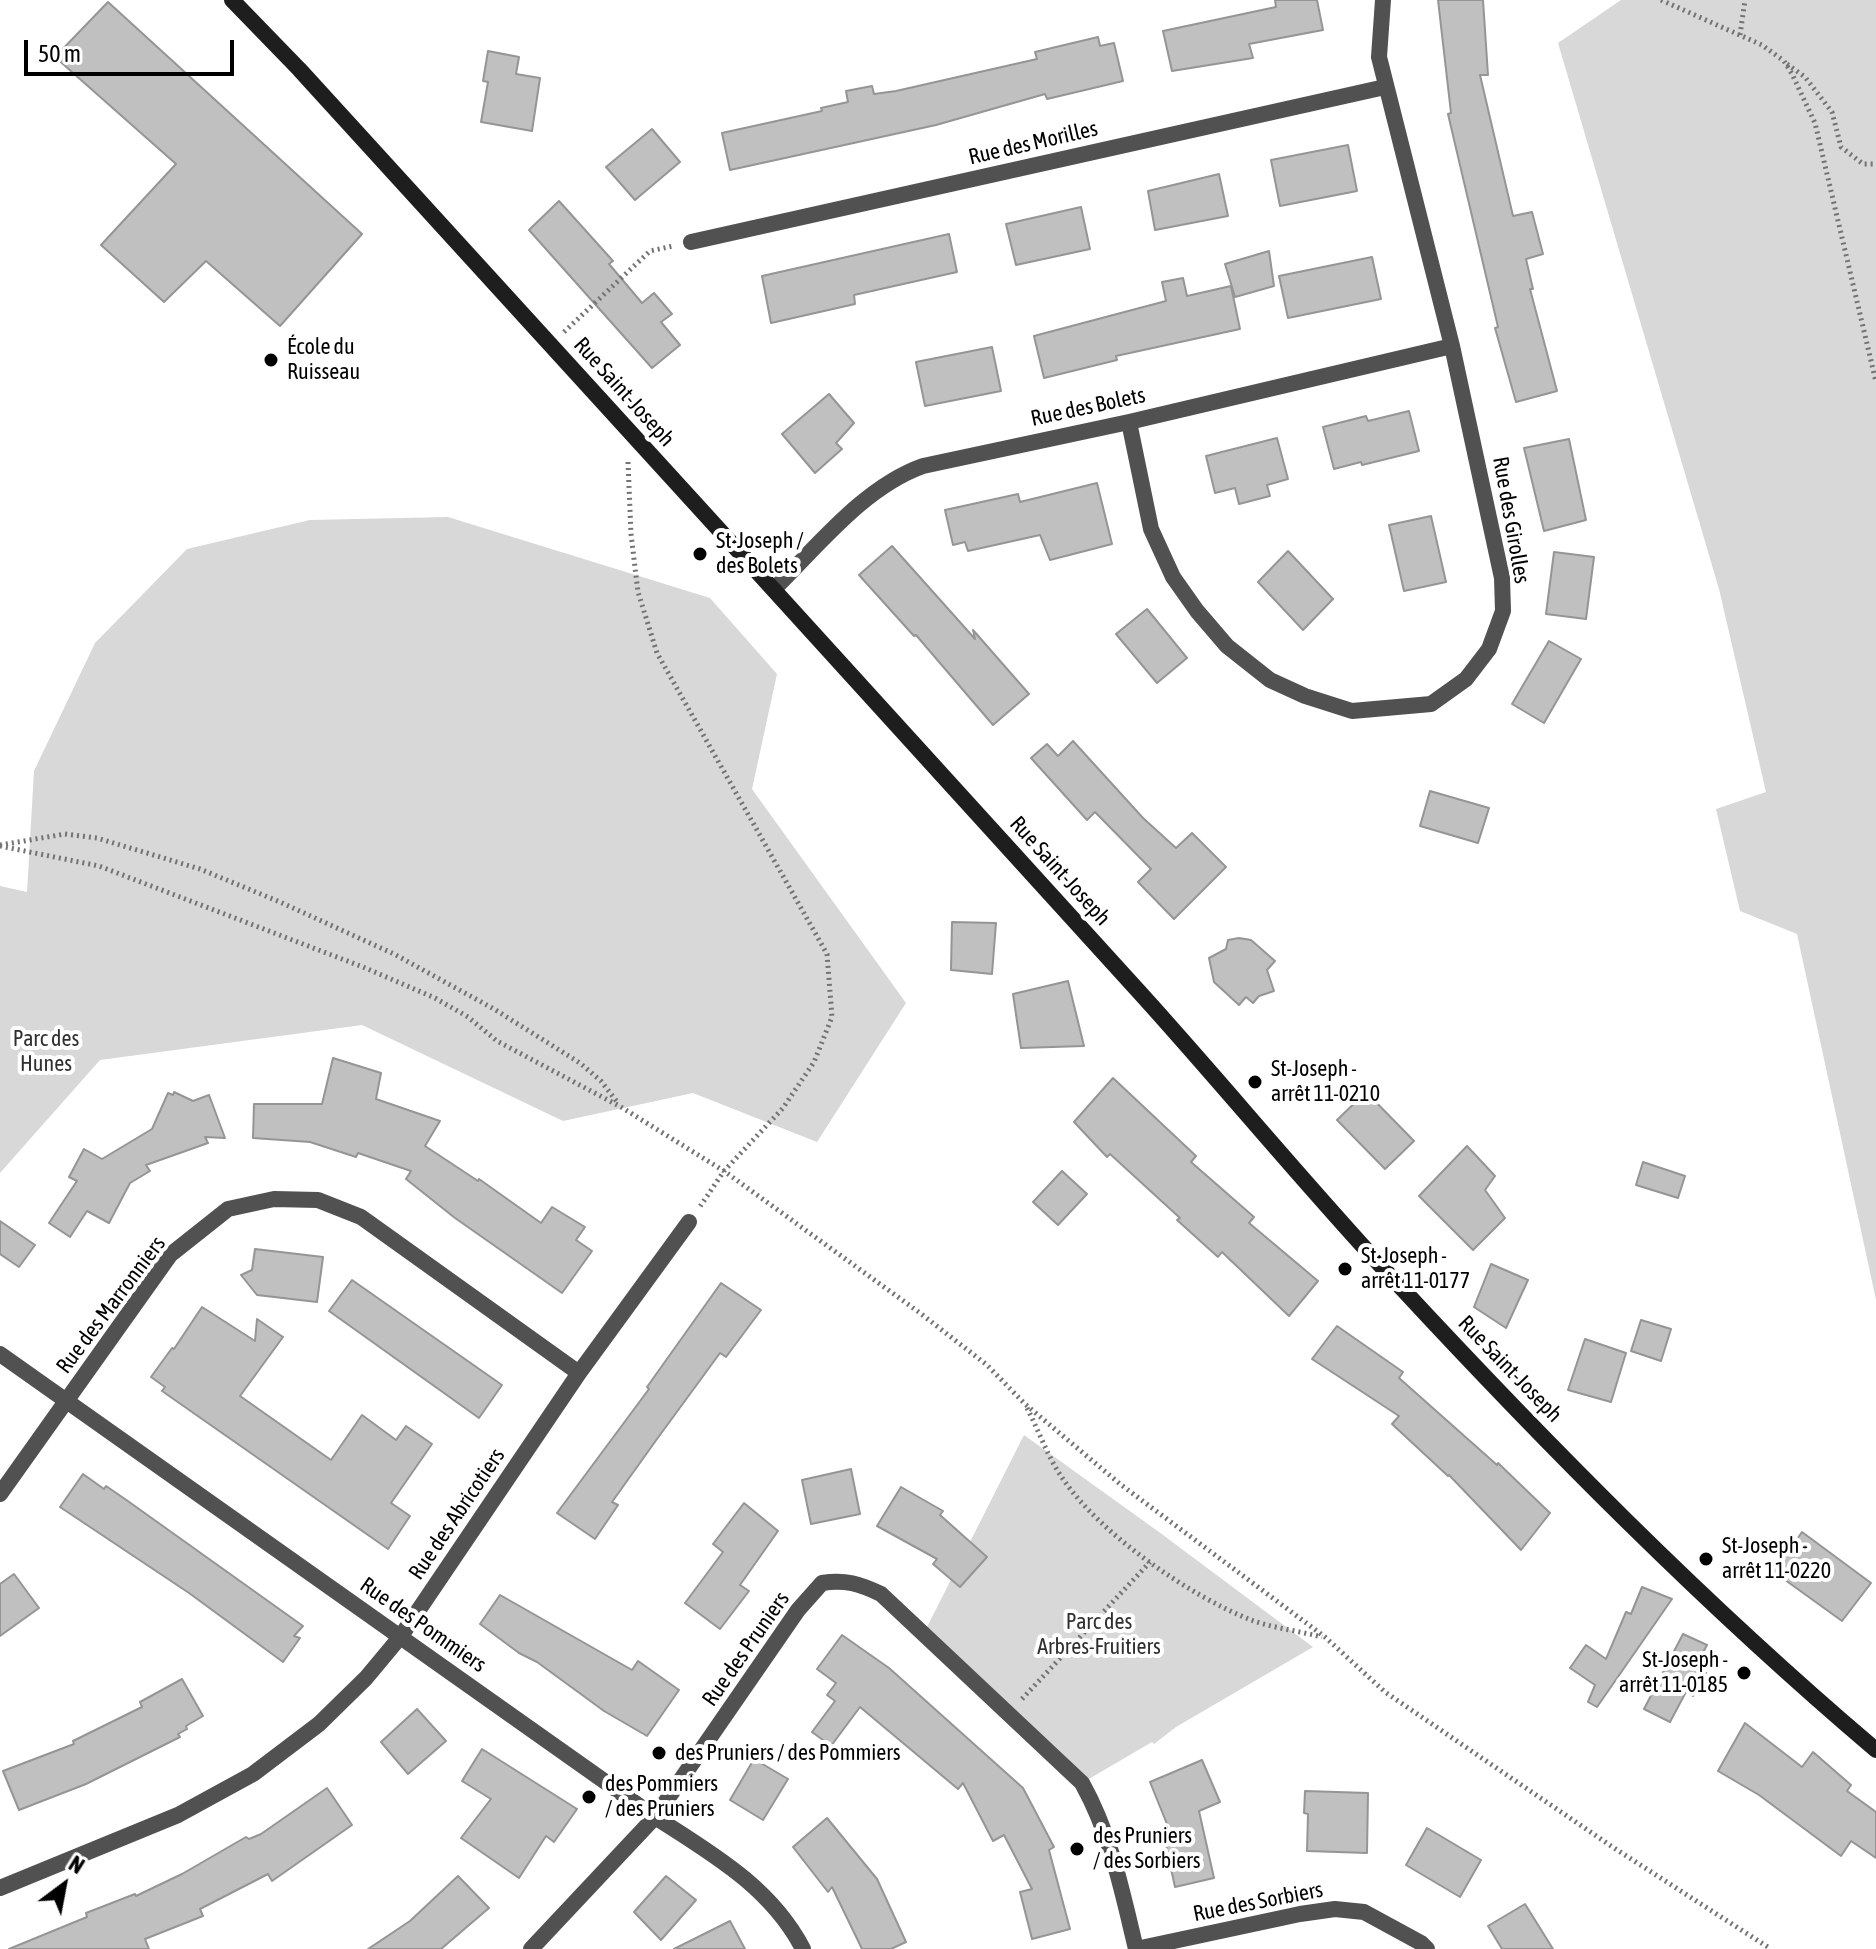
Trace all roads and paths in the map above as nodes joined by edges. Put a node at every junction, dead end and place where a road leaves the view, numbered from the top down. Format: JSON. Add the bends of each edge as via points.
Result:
{"nodes":[{"id":1,"x":232,"y":0,"type":"edge"},
{"id":2,"x":1383,"y":0,"type":"edge"},
{"id":3,"x":1661,"y":0,"type":"edge"},
{"id":4,"x":1745,"y":0,"type":"edge"},
{"id":5,"x":1740,"y":35,"type":"junction"},
{"id":6,"x":1784,"y":61,"type":"junction"},
{"id":7,"x":1385,"y":87,"type":"junction"},
{"id":8,"x":1876,"y":164,"type":"edge"},
{"id":9,"x":691,"y":242,"type":"joint"},
{"id":10,"x":552,"y":344,"type":"junction"},
{"id":11,"x":1452,"y":346,"type":"junction"},
{"id":12,"x":1876,"y":382,"type":"edge"},
{"id":13,"x":1129,"y":422,"type":"junction"},
{"id":14,"x":627,"y":429,"type":"junction"},
{"id":15,"x":774,"y":589,"type":"junction"},
{"id":16,"x":0,"y":846,"type":"edge"},
{"id":17,"x":621,"y":1107,"type":"junction"},
{"id":18,"x":724,"y":1171,"type":"junction"},
{"id":19,"x":689,"y":1222,"type":"joint"},
{"id":20,"x":0,"y":1354,"type":"edge"},
{"id":21,"x":579,"y":1373,"type":"junction"},
{"id":22,"x":67,"y":1402,"type":"junction"},
{"id":23,"x":1025,"y":1404,"type":"junction"},
{"id":24,"x":0,"y":1494,"type":"edge"},
{"id":25,"x":1150,"y":1562,"type":"junction"},
{"id":26,"x":401,"y":1636,"type":"junction"},
{"id":27,"x":1325,"y":1637,"type":"junction"},
{"id":28,"x":1009,"y":1713,"type":"junction"},
{"id":29,"x":1876,"y":1750,"type":"edge"},
{"id":30,"x":655,"y":1817,"type":"junction"},
{"id":31,"x":0,"y":1888,"type":"edge"},
{"id":32,"x":531,"y":1949,"type":"edge"},
{"id":33,"x":803,"y":1949,"type":"edge"},
{"id":34,"x":1136,"y":1949,"type":"edge"},
{"id":35,"x":1427,"y":1949,"type":"edge"},
{"id":36,"x":1771,"y":1949,"type":"edge"}],
"edges":[{"from":1,"to":10,"type":"street","name":"Rue Saint-Joseph"},
{"from":2,"to":7,"type":"street","name":"Rue des Girolles","via":[[1379,57]]},
{"from":3,"to":5,"type":"path"},
{"from":4,"to":5,"type":"path"},
{"from":5,"to":6,"type":"path"},
{"from":6,"to":8,"type":"path","via":[[1805,77],[1832,112],[1841,147],[1863,164]]},
{"from":6,"to":12,"type":"path","via":[[1815,123]]},
{"from":7,"to":9,"type":"street","name":"Rue des Morilles"},
{"from":7,"to":11,"type":"street","name":"Rue des Girolles"},
{"from":9,"to":10,"type":"path","via":[[650,251]]},
{"from":10,"to":14,"type":"street","name":"Rue Saint-Joseph"},
{"from":11,"to":13,"type":"street","name":"Rue des Bolets"},
{"from":11,"to":13,"type":"street","name":"Rue des Girolles","via":[[1502,578],[1503,611],[1489,649],[1466,679],[1431,704],[1352,711],[1270,680],[1227,646],[1173,577],[1151,529]]},
{"from":13,"to":15,"type":"street","name":"Rue des Bolets","via":[[898,475],[858,506]]},
{"from":14,"to":15,"type":"street","name":"Rue Saint-Joseph"},
{"from":14,"to":18,"type":"path","via":[[638,592],[657,653],[827,954],[832,1017],[814,1062],[783,1108]]},
{"from":15,"to":29,"type":"street","name":"Rue Saint-Joseph","via":[[1391,1277],[1522,1415],[1789,1676]]},
{"from":16,"to":17,"type":"path","via":[[99,866],[363,967],[435,998],[497,1041]]},
{"from":16,"to":17,"type":"path","via":[[65,834],[97,838],[200,869],[280,902],[394,954],[494,1009],[580,1063]]},
{"from":17,"to":18,"type":"path"},
{"from":18,"to":19,"type":"path"},
{"from":18,"to":23,"type":"path","via":[[976,1356]]},
{"from":19,"to":21,"type":"street","name":"Rue des Abricotiers"},
{"from":20,"to":22,"type":"street","name":"Rue des Pommiers"},
{"from":21,"to":22,"type":"street","name":"Rue des Marronniers","via":[[361,1217],[318,1200],[274,1199],[228,1209],[170,1255]]},
{"from":21,"to":26,"type":"street","name":"Rue des Abricotiers"},
{"from":22,"to":24,"type":"street","name":"Rue des Marronniers"},
{"from":22,"to":26,"type":"street","name":"Rue des Pommiers"},
{"from":23,"to":25,"type":"path","via":[[1063,1479],[1099,1519]]},
{"from":23,"to":27,"type":"path","via":[[1120,1484]]},
{"from":25,"to":27,"type":"path","via":[[1205,1598],[1254,1621]]},
{"from":25,"to":28,"type":"path"},
{"from":26,"to":30,"type":"street","name":"Rue des Pommiers"},
{"from":26,"to":31,"type":"street","name":"Rue des Abricotiers","via":[[319,1724],[253,1774],[178,1815]]},
{"from":27,"to":36,"type":"path","via":[[1385,1692]]},
{"from":28,"to":30,"type":"street","name":"Rue des Pruniers","via":[[881,1594],[861,1584],[822,1583]]},
{"from":28,"to":34,"type":"street","name":"Rue des Pruniers","via":[[1082,1783],[1099,1813]]},
{"from":30,"to":32,"type":"street","name":"Rue des Pruniers"},
{"from":30,"to":33,"type":"street","name":"Rue des Pommiers","via":[[738,1871]]},
{"from":34,"to":35,"type":"street","name":"Rue des Sorbiers","via":[[1335,1909],[1364,1912]]}]}
